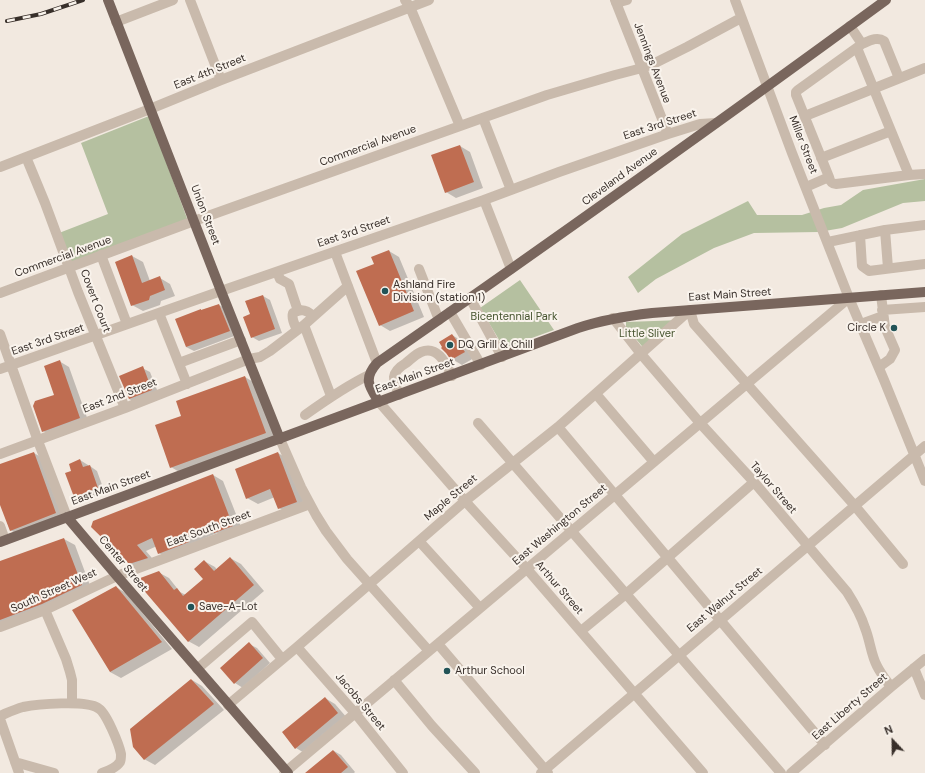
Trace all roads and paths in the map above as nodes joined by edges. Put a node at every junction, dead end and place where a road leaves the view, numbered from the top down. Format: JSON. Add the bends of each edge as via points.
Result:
{"nodes":[{"id":1,"x":108,"y":0,"type":"edge"},
{"id":2,"x":173,"y":0,"type":"edge"},
{"id":3,"x":190,"y":0,"type":"edge"},
{"id":4,"x":428,"y":0,"type":"edge"},
{"id":5,"x":627,"y":0,"type":"edge"},
{"id":6,"x":735,"y":0,"type":"edge"},
{"id":7,"x":886,"y":0,"type":"edge"},
{"id":8,"x":616,"y":2,"type":"edge"},
{"id":9,"x":408,"y":4,"type":"edge"},
{"id":10,"x":742,"y":18,"type":"junction"},
{"id":11,"x":116,"y":22,"type":"junction"},
{"id":12,"x":850,"y":26,"type":"junction"},
{"id":13,"x":860,"y":46,"type":"junction"},
{"id":14,"x":642,"y":68,"type":"junction"},
{"id":15,"x":925,"y":68,"type":"edge"},
{"id":16,"x":899,"y":78,"type":"junction"},
{"id":17,"x":221,"y":80,"type":"junction"},
{"id":18,"x":767,"y":87,"type":"junction"},
{"id":19,"x":874,"y":88,"type":"junction"},
{"id":20,"x":150,"y":110,"type":"junction"},
{"id":21,"x":805,"y":116,"type":"junction"},
{"id":22,"x":483,"y":118,"type":"junction"},
{"id":23,"x":716,"y":123,"type":"junction"},
{"id":24,"x":460,"y":126,"type":"junction"},
{"id":25,"x":891,"y":131,"type":"junction"},
{"id":26,"x":668,"y":134,"type":"junction"},
{"id":27,"x":26,"y":157,"type":"junction"},
{"id":28,"x":821,"y":158,"type":"junction"},
{"id":29,"x":0,"y":167,"type":"edge"},
{"id":30,"x":925,"y":174,"type":"edge"},
{"id":31,"x":909,"y":175,"type":"junction"},
{"id":32,"x":829,"y":177,"type":"junction"},
{"id":33,"x":806,"y":187,"type":"junction"},
{"id":34,"x":511,"y":190,"type":"junction"},
{"id":35,"x":484,"y":200,"type":"junction"},
{"id":36,"x":194,"y":221,"type":"junction"},
{"id":37,"x":925,"y":225,"type":"edge"},
{"id":38,"x":885,"y":230,"type":"junction"},
{"id":39,"x":860,"y":235,"type":"junction"},
{"id":40,"x":828,"y":242,"type":"junction"},
{"id":41,"x":335,"y":252,"type":"junction"},
{"id":42,"x":101,"y":256,"type":"junction"},
{"id":43,"x":925,"y":264,"type":"edge"},
{"id":44,"x":69,"y":267,"type":"junction"},
{"id":45,"x":888,"y":268,"type":"junction"},
{"id":46,"x":511,"y":269,"type":"junction"},
{"id":47,"x":419,"y":270,"type":"dead end"},
{"id":48,"x":277,"y":272,"type":"junction"},
{"id":49,"x":348,"y":286,"type":"junction"},
{"id":50,"x":221,"y":291,"type":"junction"},
{"id":51,"x":925,"y":292,"type":"edge"},
{"id":52,"x":0,"y":293,"type":"edge"},
{"id":53,"x":881,"y":295,"type":"junction"},
{"id":54,"x":470,"y":298,"type":"junction"},
{"id":55,"x":849,"y":298,"type":"junction"},
{"id":56,"x":925,"y":308,"type":"edge"},
{"id":57,"x":298,"y":310,"type":"junction"},
{"id":58,"x":690,"y":310,"type":"junction"},
{"id":59,"x":450,"y":312,"type":"junction"},
{"id":60,"x":159,"y":313,"type":"junction"},
{"id":61,"x":883,"y":313,"type":"junction"},
{"id":62,"x":313,"y":316,"type":"junction"},
{"id":63,"x":614,"y":318,"type":"junction"},
{"id":64,"x":439,"y":320,"type":"junction"},
{"id":65,"x":127,"y":324,"type":"junction"},
{"id":66,"x":861,"y":324,"type":"junction"},
{"id":67,"x":300,"y":327,"type":"junction"},
{"id":68,"x":0,"y":334,"type":"edge"},
{"id":69,"x":95,"y":336,"type":"junction"},
{"id":70,"x":241,"y":340,"type":"junction"},
{"id":71,"x":641,"y":354,"type":"junction"},
{"id":72,"x":502,"y":357,"type":"junction"},
{"id":73,"x":249,"y":359,"type":"junction"},
{"id":74,"x":179,"y":363,"type":"junction"},
{"id":75,"x":376,"y":363,"type":"junction"},
{"id":76,"x":11,"y":365,"type":"junction"},
{"id":77,"x":482,"y":365,"type":"junction"},
{"id":78,"x":879,"y":367,"type":"junction"},
{"id":79,"x":0,"y":369,"type":"edge"},
{"id":80,"x":369,"y":375,"type":"junction"},
{"id":81,"x":452,"y":376,"type":"junction"},
{"id":82,"x":187,"y":384,"type":"junction"},
{"id":83,"x":746,"y":384,"type":"junction"},
{"id":84,"x":596,"y":394,"type":"junction"},
{"id":85,"x":399,"y":395,"type":"junction"},
{"id":86,"x":331,"y":396,"type":"junction"},
{"id":87,"x":379,"y":402,"type":"junction"},
{"id":88,"x":124,"y":408,"type":"junction"},
{"id":89,"x":305,"y":415,"type":"dead end"},
{"id":90,"x":478,"y":422,"type":"dead end"},
{"id":91,"x":700,"y":423,"type":"junction"},
{"id":92,"x":558,"y":427,"type":"junction"},
{"id":93,"x":280,"y":439,"type":"junction"},
{"id":94,"x":38,"y":440,"type":"junction"},
{"id":95,"x":925,"y":446,"type":"edge"},
{"id":96,"x":0,"y":454,"type":"edge"},
{"id":97,"x":915,"y":455,"type":"junction"},
{"id":98,"x":654,"y":462,"type":"junction"},
{"id":99,"x":513,"y":463,"type":"junction"},
{"id":100,"x":925,"y":481,"type":"edge"},
{"id":101,"x":754,"y":482,"type":"junction"},
{"id":102,"x":615,"y":495,"type":"junction"},
{"id":103,"x":465,"y":501,"type":"junction"},
{"id":104,"x":310,"y":504,"type":"junction"},
{"id":105,"x":855,"y":506,"type":"junction"},
{"id":106,"x":67,"y":517,"type":"junction"},
{"id":107,"x":0,"y":526,"type":"edge"},
{"id":108,"x":572,"y":531,"type":"junction"},
{"id":109,"x":3,"y":541,"type":"edge"},
{"id":110,"x":419,"y":541,"type":"junction"},
{"id":111,"x":808,"y":546,"type":"junction"},
{"id":112,"x":668,"y":557,"type":"junction"},
{"id":113,"x":903,"y":564,"type":"dead end"},
{"id":114,"x":527,"y":569,"type":"junction"},
{"id":115,"x":116,"y":576,"type":"junction"},
{"id":116,"x":369,"y":584,"type":"junction"},
{"id":117,"x":626,"y":594,"type":"junction"},
{"id":118,"x":480,"y":608,"type":"junction"},
{"id":119,"x":45,"y":610,"type":"junction"},
{"id":120,"x":720,"y":620,"type":"junction"},
{"id":121,"x":0,"y":627,"type":"edge"},
{"id":122,"x":581,"y":631,"type":"junction"},
{"id":123,"x":438,"y":644,"type":"junction"},
{"id":124,"x":297,"y":647,"type":"junction"},
{"id":125,"x":429,"y":652,"type":"junction"},
{"id":126,"x":679,"y":655,"type":"junction"},
{"id":127,"x":925,"y":659,"type":"edge"},
{"id":128,"x":282,"y":660,"type":"junction"},
{"id":129,"x":914,"y":668,"type":"junction"},
{"id":130,"x":197,"y":669,"type":"junction"},
{"id":131,"x":394,"y":680,"type":"junction"},
{"id":132,"x":891,"y":687,"type":"junction"},
{"id":133,"x":635,"y":693,"type":"junction"},
{"id":134,"x":925,"y":695,"type":"edge"},
{"id":135,"x":72,"y":703,"type":"junction"},
{"id":136,"x":228,"y":705,"type":"junction"},
{"id":137,"x":355,"y":713,"type":"junction"},
{"id":138,"x":0,"y":718,"type":"edge"},
{"id":139,"x":825,"y":745,"type":"junction"},
{"id":140,"x":15,"y":762,"type":"junction"},
{"id":141,"x":286,"y":772,"type":"edge"},
{"id":142,"x":544,"y":772,"type":"edge"},
{"id":143,"x":20,"y":773,"type":"edge"},
{"id":144,"x":54,"y":773,"type":"edge"},
{"id":145,"x":102,"y":773,"type":"edge"},
{"id":146,"x":403,"y":773,"type":"edge"},
{"id":147,"x":475,"y":773,"type":"edge"},
{"id":148,"x":703,"y":773,"type":"edge"},
{"id":149,"x":781,"y":773,"type":"edge"},
{"id":150,"x":792,"y":773,"type":"edge"}],
"edges":[{"from":1,"to":11,"type":"main road","name":"Union Street"},
{"from":2,"to":11,"type":"street"},
{"from":3,"to":17,"type":"street"},
{"from":4,"to":9,"type":"street","name":"East 4th Street"},
{"from":5,"to":8,"type":"street"},
{"from":6,"to":10,"type":"street","name":"Miller Street"},
{"from":7,"to":12,"type":"main road","name":"Cleveland Avenue"},
{"from":8,"to":14,"type":"street","name":"Jennings Avenue"},
{"from":9,"to":17,"type":"street","name":"East 4th Street"},
{"from":9,"to":24,"type":"street"},
{"from":10,"to":14,"type":"street","name":"Commercial Avenue","via":[[667,58]]},
{"from":10,"to":18,"type":"street","name":"Miller Street"},
{"from":11,"to":20,"type":"main road","name":"Union Street"},
{"from":12,"to":13,"type":"street"},
{"from":12,"to":18,"type":"main road","name":"Cleveland Avenue"},
{"from":13,"to":16,"type":"street","via":[[878,38],[884,41]]},
{"from":13,"to":19,"type":"street"},
{"from":13,"to":21,"type":"street","via":[[796,92]]},
{"from":14,"to":22,"type":"street","name":"Commercial Avenue","via":[[547,95]]},
{"from":14,"to":26,"type":"street","name":"Jennings Avenue"},
{"from":15,"to":16,"type":"street"},
{"from":16,"to":19,"type":"street"},
{"from":17,"to":20,"type":"street","name":"East 4th Street"},
{"from":18,"to":23,"type":"main road","name":"Cleveland Avenue"},
{"from":18,"to":33,"type":"street","name":"Miller Street"},
{"from":19,"to":21,"type":"street"},
{"from":19,"to":25,"type":"street"},
{"from":20,"to":27,"type":"street","name":"East 4th Street"},
{"from":20,"to":36,"type":"main road","name":"Union Street"},
{"from":21,"to":28,"type":"street"},
{"from":22,"to":24,"type":"street","name":"Commercial Avenue"},
{"from":22,"to":34,"type":"street"},
{"from":23,"to":26,"type":"street","name":"East 3rd Street","via":[[700,124]]},
{"from":23,"to":46,"type":"main road","name":"Cleveland Avenue"},
{"from":24,"to":36,"type":"street","name":"Commercial Avenue"},
{"from":25,"to":28,"type":"street"},
{"from":25,"to":31,"type":"street"},
{"from":26,"to":34,"type":"street","name":"East 3rd Street"},
{"from":27,"to":29,"type":"street","name":"East 4th Street"},
{"from":27,"to":44,"type":"street","name":"Covert Court"},
{"from":28,"to":32,"type":"street"},
{"from":30,"to":31,"type":"street"},
{"from":31,"to":32,"type":"street","via":[[836,184],[832,184]]},
{"from":32,"to":33,"type":"street"},
{"from":33,"to":40,"type":"street","name":"Miller Street"},
{"from":34,"to":35,"type":"street","name":"East 3rd Street"},
{"from":35,"to":41,"type":"street","name":"East 3rd Street"},
{"from":35,"to":46,"type":"street"},
{"from":36,"to":42,"type":"street","name":"Commercial Avenue"},
{"from":36,"to":50,"type":"main road","name":"Union Street"},
{"from":37,"to":38,"type":"street"},
{"from":38,"to":39,"type":"street"},
{"from":38,"to":45,"type":"street"},
{"from":39,"to":40,"type":"street"},
{"from":39,"to":45,"type":"street","via":[[862,266],[869,271]]},
{"from":40,"to":55,"type":"street","name":"Miller Street"},
{"from":41,"to":48,"type":"street","name":"East 3rd Street"},
{"from":41,"to":49,"type":"street"},
{"from":42,"to":44,"type":"street","name":"Commercial Avenue"},
{"from":42,"to":65,"type":"street"},
{"from":43,"to":45,"type":"street"},
{"from":44,"to":52,"type":"street","name":"Commercial Avenue"},
{"from":44,"to":69,"type":"street","name":"Covert Court"},
{"from":46,"to":54,"type":"main road","name":"Cleveland Avenue"},
{"from":47,"to":64,"type":"street"},
{"from":48,"to":50,"type":"street","name":"East 3rd Street"},
{"from":48,"to":57,"type":"street","via":[[280,279],[290,284]]},
{"from":49,"to":62,"type":"street","name":"East 2nd Street"},
{"from":49,"to":75,"type":"street"},
{"from":50,"to":60,"type":"street","name":"East 3rd Street"},
{"from":50,"to":70,"type":"main road","name":"Union Street"},
{"from":51,"to":53,"type":"main road","name":"East Main Street"},
{"from":53,"to":55,"type":"main road","name":"East Main Street"},
{"from":53,"to":61,"type":"street"},
{"from":54,"to":59,"type":"main road","name":"Cleveland Avenue"},
{"from":54,"to":72,"type":"street"},
{"from":55,"to":58,"type":"main road","name":"East Main Street"},
{"from":55,"to":66,"type":"street","name":"Miller Street"},
{"from":55,"to":83,"type":"street","name":"East Washington Street"},
{"from":56,"to":61,"type":"street"},
{"from":57,"to":62,"type":"street","via":[[307,311]]},
{"from":57,"to":67,"type":"street","via":[[292,316]]},
{"from":58,"to":63,"type":"main road","name":"East Main Street"},
{"from":58,"to":71,"type":"street","name":"Maple Street"},
{"from":58,"to":83,"type":"street","via":[[694,324]]},
{"from":59,"to":64,"type":"main road","name":"Cleveland Avenue"},
{"from":59,"to":77,"type":"street"},
{"from":60,"to":65,"type":"street","name":"East 3rd Street"},
{"from":60,"to":74,"type":"street"},
{"from":61,"to":66,"type":"street"},
{"from":61,"to":78,"type":"street","via":[[894,350],[890,359]]},
{"from":62,"to":67,"type":"street","name":"East 2nd Street"},
{"from":63,"to":71,"type":"street","name":"Taylor Street"},
{"from":63,"to":72,"type":"main road","name":"East Main Street","via":[[578,328]]},
{"from":64,"to":75,"type":"main road","name":"Cleveland Avenue"},
{"from":65,"to":69,"type":"street","name":"East 3rd Street"},
{"from":66,"to":78,"type":"street","name":"Miller Street"},
{"from":67,"to":73,"type":"street","name":"East 2nd Street","via":[[260,357]]},
{"from":67,"to":86,"type":"street"},
{"from":68,"to":76,"type":"street","name":"Center Street"},
{"from":69,"to":76,"type":"street","name":"East 3rd Street"},
{"from":69,"to":88,"type":"street","name":"Covert Court"},
{"from":70,"to":73,"type":"main road","name":"Union Street"},
{"from":70,"to":74,"type":"street"},
{"from":71,"to":84,"type":"street","name":"Maple Street"},
{"from":71,"to":91,"type":"street","name":"Taylor Street"},
{"from":72,"to":77,"type":"main road","name":"East Main Street"},
{"from":73,"to":82,"type":"street","name":"East 2nd Street"},
{"from":73,"to":93,"type":"main road","name":"Union Street"},
{"from":74,"to":82,"type":"street"},
{"from":75,"to":80,"type":"main road","name":"Cleveland Avenue"},
{"from":76,"to":79,"type":"street","name":"East 3rd Street"},
{"from":76,"to":94,"type":"street","name":"Center Street"},
{"from":77,"to":81,"type":"main road","name":"East Main Street"},
{"from":78,"to":97,"type":"street","name":"Miller Street"},
{"from":80,"to":86,"type":"street"},
{"from":80,"to":87,"type":"main road","via":[[371,390]]},
{"from":81,"to":85,"type":"main road","name":"East Main Street"},
{"from":81,"to":85,"type":"street","via":[[444,360],[435,352],[420,352],[397,370],[394,376]]},
{"from":82,"to":88,"type":"street","name":"East 2nd Street"},
{"from":83,"to":91,"type":"street","name":"East Washington Street"},
{"from":83,"to":105,"type":"street"},
{"from":84,"to":92,"type":"street","name":"Maple Street"},
{"from":84,"to":98,"type":"street"},
{"from":85,"to":87,"type":"main road","name":"East Main Street"},
{"from":86,"to":89,"type":"street"},
{"from":87,"to":93,"type":"main road","name":"East Main Street"},
{"from":87,"to":103,"type":"street","name":"Arthur Street"},
{"from":88,"to":94,"type":"street","name":"East 2nd Street"},
{"from":90,"to":99,"type":"street"},
{"from":91,"to":98,"type":"street","name":"East Washington Street"},
{"from":91,"to":101,"type":"street","name":"Taylor Street"},
{"from":92,"to":99,"type":"street","name":"Maple Street"},
{"from":92,"to":102,"type":"street"},
{"from":93,"to":104,"type":"street"},
{"from":93,"to":106,"type":"main road","name":"East Main Street"},
{"from":94,"to":96,"type":"street","name":"East 2nd Street"},
{"from":94,"to":106,"type":"street","name":"Center Street"},
{"from":95,"to":97,"type":"street","name":"East Walnut Street"},
{"from":97,"to":100,"type":"street","name":"Miller Street"},
{"from":97,"to":105,"type":"street","name":"East Walnut Street"},
{"from":98,"to":102,"type":"street","name":"East Washington Street"},
{"from":99,"to":103,"type":"street","name":"Maple Street"},
{"from":99,"to":108,"type":"street"},
{"from":101,"to":111,"type":"street","name":"Taylor Street"},
{"from":101,"to":112,"type":"street"},
{"from":102,"to":108,"type":"street","name":"East Washington Street"},
{"from":102,"to":112,"type":"street"},
{"from":103,"to":110,"type":"street","name":"Maple Street"},
{"from":103,"to":114,"type":"street","name":"Arthur Street"},
{"from":104,"to":115,"type":"street","name":"East South Street"},
{"from":104,"to":116,"type":"street","via":[[326,531]]},
{"from":105,"to":111,"type":"street","name":"East Walnut Street"},
{"from":105,"to":113,"type":"street"},
{"from":106,"to":109,"type":"main road","name":"East Main Street"},
{"from":106,"to":115,"type":"main road","name":"Center Street"},
{"from":107,"to":109,"type":"street"},
{"from":108,"to":114,"type":"street","name":"East Washington Street"},
{"from":108,"to":117,"type":"street"},
{"from":110,"to":116,"type":"street","name":"Maple Street"},
{"from":110,"to":118,"type":"street"},
{"from":111,"to":120,"type":"street","name":"East Walnut Street"},
{"from":111,"to":132,"type":"street","name":"Taylor Street","via":[[854,603],[866,628],[877,666]]},
{"from":112,"to":117,"type":"street"},
{"from":112,"to":120,"type":"street"},
{"from":114,"to":118,"type":"street","name":"East Washington Street"},
{"from":114,"to":122,"type":"street","name":"Arthur Street"},
{"from":115,"to":119,"type":"street","name":"South Street West"},
{"from":115,"to":130,"type":"main road","name":"Center Street"},
{"from":116,"to":124,"type":"street","name":"Maple Street"},
{"from":116,"to":125,"type":"street"},
{"from":117,"to":122,"type":"street"},
{"from":117,"to":126,"type":"street"},
{"from":118,"to":123,"type":"street","name":"East Washington Street"},
{"from":119,"to":121,"type":"street","name":"South Street West"},
{"from":119,"to":135,"type":"street","via":[[70,672]]},
{"from":120,"to":126,"type":"street","name":"East Walnut Street"},
{"from":120,"to":139,"type":"street"},
{"from":122,"to":133,"type":"street","name":"Arthur Street"},
{"from":123,"to":125,"type":"street","name":"East Washington Street"},
{"from":123,"to":142,"type":"street"},
{"from":124,"to":128,"type":"street","name":"Maple Street"},
{"from":124,"to":137,"type":"street","name":"Jacobs Street"},
{"from":125,"to":131,"type":"street","name":"East Washington Street"},
{"from":126,"to":133,"type":"street","name":"East Walnut Street"},
{"from":126,"to":149,"type":"street"},
{"from":127,"to":129,"type":"street","name":"East Liberty Street"},
{"from":128,"to":130,"type":"street","via":[[252,622]]},
{"from":128,"to":136,"type":"street","name":"Maple Street"},
{"from":129,"to":132,"type":"street","name":"East Liberty Street"},
{"from":129,"to":134,"type":"street"},
{"from":130,"to":136,"type":"main road","name":"Center Street"},
{"from":131,"to":137,"type":"street","name":"East Washington Street"},
{"from":131,"to":147,"type":"street"},
{"from":132,"to":139,"type":"street","name":"East Liberty Street"},
{"from":133,"to":142,"type":"street","name":"East Walnut Street"},
{"from":133,"to":148,"type":"street","name":"Arthur Street"},
{"from":135,"to":138,"type":"street","via":[[21,708]]},
{"from":135,"to":145,"type":"street","via":[[100,708],[110,725],[119,747],[121,761],[117,766]]},
{"from":136,"to":141,"type":"main road","name":"Center Street"},
{"from":137,"to":141,"type":"street","name":"East Washington Street"},
{"from":137,"to":146,"type":"street","name":"Jacobs Street"},
{"from":138,"to":140,"type":"street"},
{"from":139,"to":150,"type":"street","name":"East Liberty Street"},
{"from":140,"to":143,"type":"street"},
{"from":140,"to":144,"type":"street"}]}
